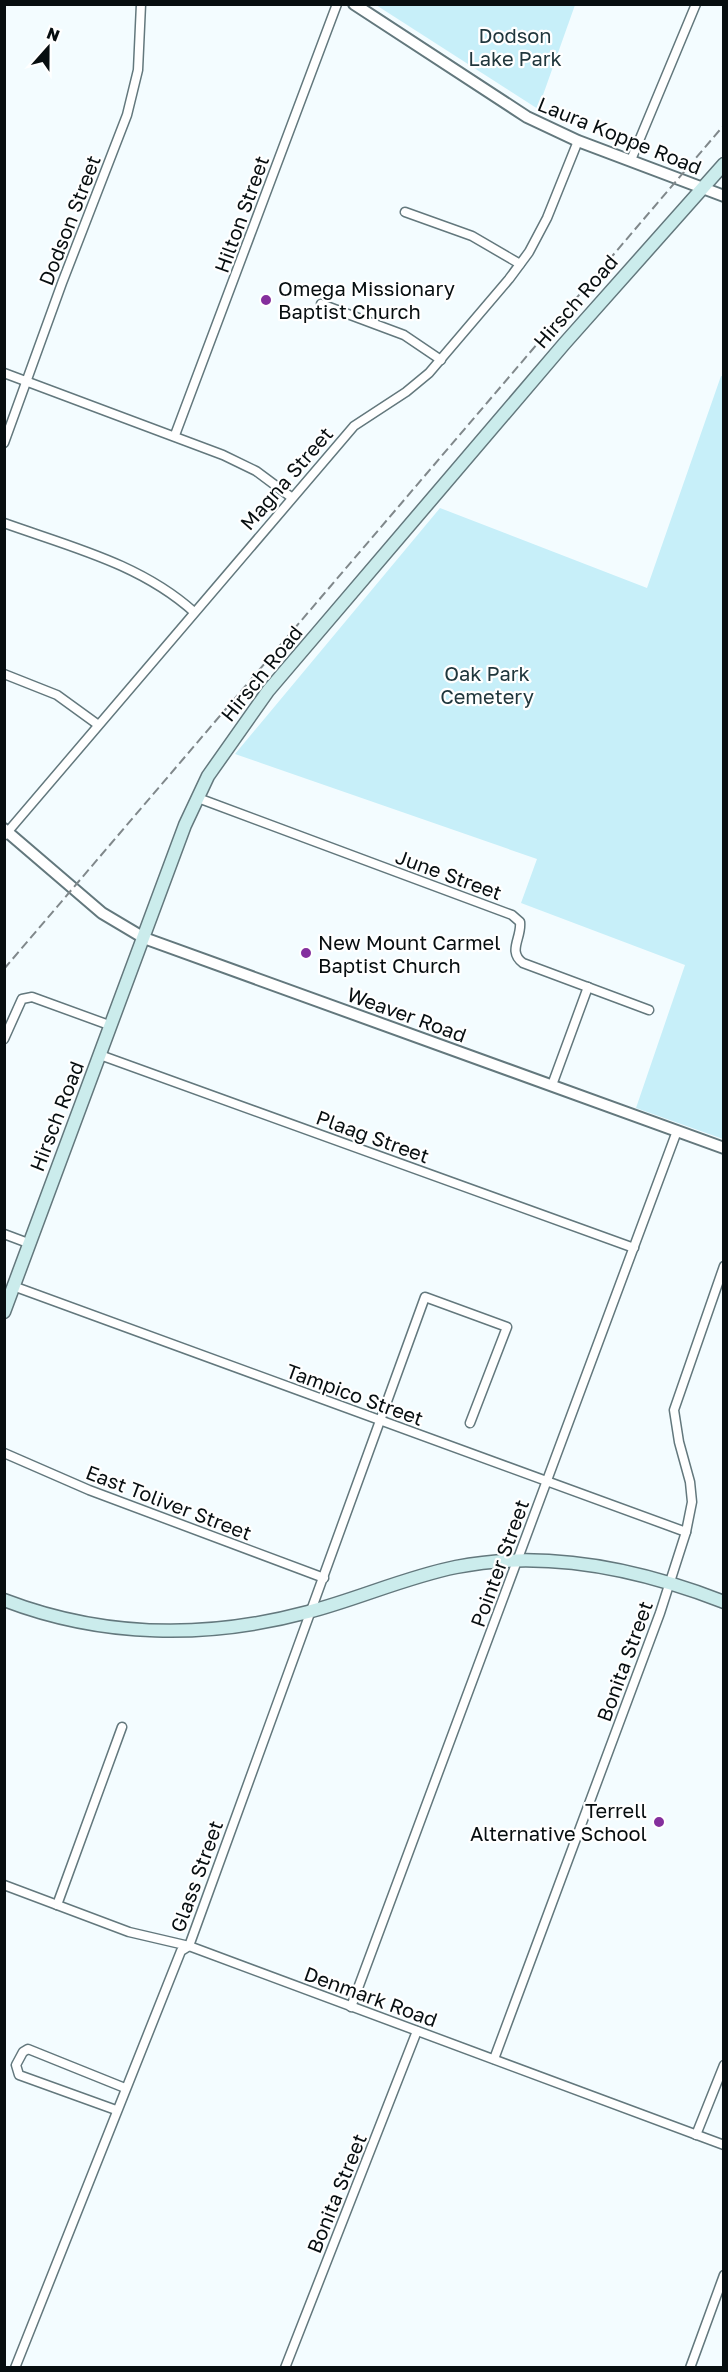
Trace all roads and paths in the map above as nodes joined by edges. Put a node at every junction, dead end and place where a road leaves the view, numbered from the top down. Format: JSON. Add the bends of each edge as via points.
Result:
{"nodes":[{"id":1,"x":141,"y":4,"type":"edge"},
{"id":2,"x":337,"y":4,"type":"edge"},
{"id":3,"x":354,"y":4,"type":"edge"},
{"id":4,"x":696,"y":4,"type":"edge"},
{"id":5,"x":578,"y":141,"type":"junction"},
{"id":6,"x":631,"y":160,"type":"junction"},
{"id":7,"x":723,"y":164,"type":"edge"},
{"id":8,"x":703,"y":189,"type":"junction"},
{"id":9,"x":723,"y":196,"type":"edge"},
{"id":10,"x":405,"y":212,"type":"dead end"},
{"id":11,"x":520,"y":264,"type":"junction"},
{"id":12,"x":321,"y":304,"type":"dead end"},
{"id":13,"x":441,"y":360,"type":"junction"},
{"id":14,"x":4,"y":373,"type":"edge"},
{"id":15,"x":27,"y":381,"type":"junction"},
{"id":16,"x":176,"y":435,"type":"junction"},
{"id":17,"x":4,"y":443,"type":"edge"},
{"id":18,"x":291,"y":497,"type":"junction"},
{"id":19,"x":4,"y":523,"type":"edge"},
{"id":20,"x":194,"y":612,"type":"junction"},
{"id":21,"x":4,"y":674,"type":"edge"},
{"id":22,"x":97,"y":724,"type":"junction"},
{"id":23,"x":198,"y":798,"type":"junction"},
{"id":24,"x":6,"y":832,"type":"edge"},
{"id":25,"x":144,"y":938,"type":"junction"},
{"id":26,"x":588,"y":987,"type":"junction"},
{"id":27,"x":649,"y":1010,"type":"dead end"},
{"id":28,"x":109,"y":1025,"type":"junction"},
{"id":29,"x":4,"y":1039,"type":"edge"},
{"id":30,"x":100,"y":1055,"type":"junction"},
{"id":31,"x":552,"y":1085,"type":"junction"},
{"id":32,"x":677,"y":1131,"type":"junction"},
{"id":33,"x":723,"y":1148,"type":"edge"},
{"id":34,"x":4,"y":1234,"type":"edge"},
{"id":35,"x":28,"y":1244,"type":"junction"},
{"id":36,"x":634,"y":1248,"type":"junction"},
{"id":37,"x":723,"y":1266,"type":"edge"},
{"id":38,"x":13,"y":1286,"type":"junction"},
{"id":39,"x":4,"y":1311,"type":"edge"},
{"id":40,"x":381,"y":1422,"type":"junction"},
{"id":41,"x":470,"y":1423,"type":"dead end"},
{"id":42,"x":4,"y":1453,"type":"edge"},
{"id":43,"x":547,"y":1481,"type":"junction"},
{"id":44,"x":686,"y":1532,"type":"junction"},
{"id":45,"x":518,"y":1561,"type":"junction"},
{"id":46,"x":324,"y":1578,"type":"junction"},
{"id":47,"x":670,"y":1581,"type":"junction"},
{"id":48,"x":4,"y":1600,"type":"edge"},
{"id":49,"x":723,"y":1602,"type":"edge"},
{"id":50,"x":310,"y":1611,"type":"junction"},
{"id":51,"x":122,"y":1727,"type":"dead end"},
{"id":52,"x":4,"y":1885,"type":"edge"},
{"id":53,"x":57,"y":1905,"type":"junction"},
{"id":54,"x":189,"y":1946,"type":"junction"},
{"id":55,"x":351,"y":2007,"type":"junction"},
{"id":56,"x":417,"y":2031,"type":"junction"},
{"id":57,"x":494,"y":2059,"type":"junction"},
{"id":58,"x":723,"y":2065,"type":"edge"},
{"id":59,"x":125,"y":2088,"type":"junction"},
{"id":60,"x":116,"y":2110,"type":"junction"},
{"id":61,"x":696,"y":2135,"type":"junction"},
{"id":62,"x":723,"y":2145,"type":"edge"},
{"id":63,"x":723,"y":2276,"type":"edge"},
{"id":64,"x":15,"y":2367,"type":"edge"},
{"id":65,"x":285,"y":2367,"type":"edge"},
{"id":66,"x":690,"y":2367,"type":"edge"}],
"edges":[{"from":1,"to":15,"type":"street","name":"Dodson Street","via":[[138,70],[127,116]]},
{"from":2,"to":16,"type":"street","name":"Hilton Street"},
{"from":3,"to":5,"type":"street","name":"Laura Koppe Road","via":[[517,111]]},
{"from":4,"to":6,"type":"street"},
{"from":5,"to":6,"type":"street","name":"Laura Koppe Road"},
{"from":5,"to":11,"type":"street","name":"Magna Street","via":[[547,218]]},
{"from":6,"to":8,"type":"street","name":"Laura Koppe Road"},
{"from":7,"to":8,"type":"main road","name":"Hirsch Road"},
{"from":8,"to":9,"type":"street","name":"Laura Koppe Road"},
{"from":8,"to":23,"type":"main road","name":"Hirsch Road","via":[[564,344],[268,691],[224,751]]},
{"from":10,"to":11,"type":"street","via":[[472,236]]},
{"from":11,"to":13,"type":"street","name":"Magna Street"},
{"from":12,"to":13,"type":"street","via":[[404,335]]},
{"from":13,"to":18,"type":"street","name":"Magna Street","via":[[406,392],[354,426]]},
{"from":14,"to":15,"type":"street"},
{"from":15,"to":16,"type":"street"},
{"from":15,"to":17,"type":"street","name":"Dodson Street"},
{"from":16,"to":18,"type":"street","via":[[249,467]]},
{"from":18,"to":20,"type":"street","name":"Magna Street"},
{"from":19,"to":20,"type":"street","via":[[134,570],[173,593]]},
{"from":20,"to":22,"type":"street","name":"Magna Street"},
{"from":21,"to":22,"type":"street","via":[[57,695]]},
{"from":22,"to":24,"type":"street","name":"Magna Street"},
{"from":23,"to":25,"type":"main road","name":"Hirsch Road","via":[[184,825]]},
{"from":23,"to":26,"type":"street","name":"June Street","via":[[512,915],[520,922],[514,948],[518,958]]},
{"from":24,"to":25,"type":"street","name":"Weaver Road","via":[[102,913]]},
{"from":25,"to":28,"type":"main road","name":"Hirsch Road"},
{"from":25,"to":31,"type":"street","name":"Weaver Road"},
{"from":26,"to":27,"type":"street","name":"June Street"},
{"from":26,"to":31,"type":"street"},
{"from":28,"to":29,"type":"street","via":[[32,997],[22,999]]},
{"from":28,"to":30,"type":"main road","name":"Hirsch Road"},
{"from":30,"to":35,"type":"main road","name":"Hirsch Road"},
{"from":30,"to":36,"type":"street","name":"Plaag Street"},
{"from":31,"to":32,"type":"street","name":"Weaver Road"},
{"from":32,"to":33,"type":"street","name":"Weaver Road"},
{"from":32,"to":36,"type":"street","name":"Pointer Street"},
{"from":34,"to":35,"type":"street"},
{"from":35,"to":38,"type":"main road","name":"Hirsch Road"},
{"from":36,"to":43,"type":"street","name":"Pointer Street"},
{"from":37,"to":44,"type":"street","name":"Bonita Street","via":[[674,1410],[692,1502]]},
{"from":38,"to":39,"type":"main road","name":"Hirsch Road"},
{"from":38,"to":40,"type":"street","name":"Tampico Street"},
{"from":40,"to":41,"type":"street","name":"Glass Street","via":[[425,1297],[507,1327]]},
{"from":40,"to":43,"type":"street","name":"Tampico Street"},
{"from":40,"to":46,"type":"street","name":"Glass Street"},
{"from":42,"to":46,"type":"street","name":"East Toliver Street","via":[[89,1490]]},
{"from":43,"to":44,"type":"street","name":"Tampico Street"},
{"from":43,"to":45,"type":"street","name":"Pointer Street"},
{"from":44,"to":47,"type":"street","name":"Bonita Street"},
{"from":45,"to":47,"type":"main road","via":[[594,1564]]},
{"from":45,"to":50,"type":"main road","via":[[458,1567]]},
{"from":45,"to":55,"type":"street","name":"Pointer Street"},
{"from":46,"to":50,"type":"street","name":"Glass Street"},
{"from":47,"to":49,"type":"main road"},
{"from":47,"to":57,"type":"street","name":"Bonita Street"},
{"from":48,"to":50,"type":"main road","via":[[61,1620],[177,1632],[253,1626]]},
{"from":50,"to":54,"type":"street","name":"Glass Street"},
{"from":51,"to":53,"type":"street"},
{"from":52,"to":53,"type":"street","name":"Denmark Road"},
{"from":53,"to":54,"type":"street","name":"Denmark Road","via":[[129,1932]]},
{"from":54,"to":55,"type":"street","name":"Denmark Road"},
{"from":54,"to":59,"type":"street","name":"Glass Street","via":[[182,1951]]},
{"from":55,"to":56,"type":"street","name":"Denmark Road"},
{"from":56,"to":57,"type":"street","name":"Denmark Road"},
{"from":56,"to":65,"type":"street","name":"Bonita Street"},
{"from":57,"to":61,"type":"street","name":"Denmark Road"},
{"from":58,"to":61,"type":"street"},
{"from":59,"to":60,"type":"street","name":"Glass Street"},
{"from":59,"to":60,"type":"street","via":[[28,2049],[16,2065],[19,2075]]},
{"from":60,"to":64,"type":"street","name":"Glass Street"},
{"from":61,"to":62,"type":"street","name":"Denmark Road"},
{"from":63,"to":66,"type":"street"}]}
